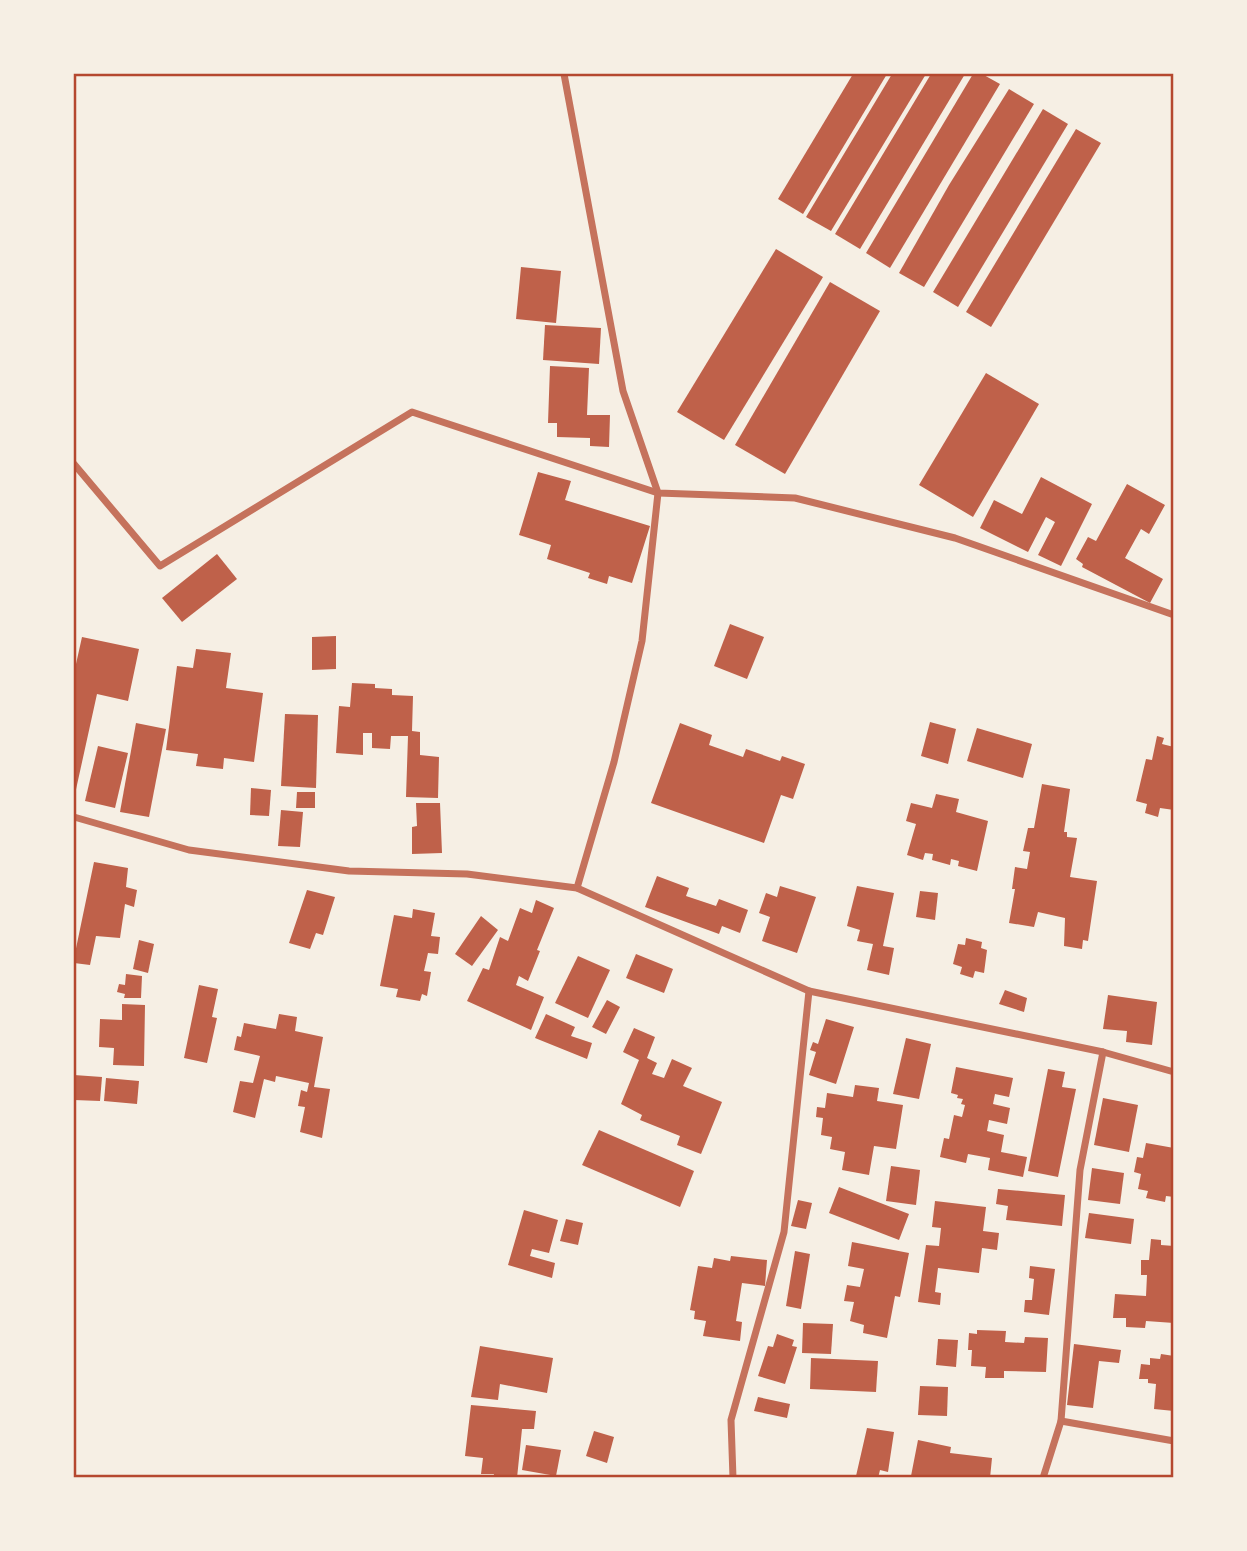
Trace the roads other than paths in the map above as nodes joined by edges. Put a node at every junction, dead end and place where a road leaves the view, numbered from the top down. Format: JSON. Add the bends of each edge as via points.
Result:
{"nodes":[{"id":1,"x":564,"y":74,"type":"edge"},
{"id":2,"x":74,"y":464,"type":"edge"},
{"id":3,"x":658,"y":493,"type":"junction"},
{"id":4,"x":1174,"y":615,"type":"edge"},
{"id":5,"x":74,"y":817,"type":"edge"},
{"id":6,"x":577,"y":888,"type":"junction"},
{"id":7,"x":809,"y":991,"type":"junction"},
{"id":8,"x":1104,"y":1052,"type":"junction"},
{"id":9,"x":1174,"y":1072,"type":"edge"},
{"id":10,"x":1061,"y":1421,"type":"junction"},
{"id":11,"x":1174,"y":1441,"type":"edge"},
{"id":12,"x":733,"y":1478,"type":"edge"},
{"id":13,"x":1043,"y":1478,"type":"edge"}],
"edges":[{"from":1,"to":3,"type":"street","via":[[624,391]]},
{"from":2,"to":3,"type":"street","via":[[160,566],[412,412]]},
{"from":3,"to":4,"type":"street","via":[[795,498],[955,538]]},
{"from":3,"to":6,"type":"street","via":[[642,641],[614,762]]},
{"from":5,"to":6,"type":"street","via":[[189,850],[349,872],[467,874]]},
{"from":6,"to":7,"type":"street"},
{"from":7,"to":8,"type":"street"},
{"from":7,"to":12,"type":"street","via":[[784,1232],[731,1420]]},
{"from":8,"to":9,"type":"street"},
{"from":8,"to":10,"type":"street","via":[[1080,1170]]},
{"from":10,"to":11,"type":"street"},
{"from":10,"to":13,"type":"street"}]}
